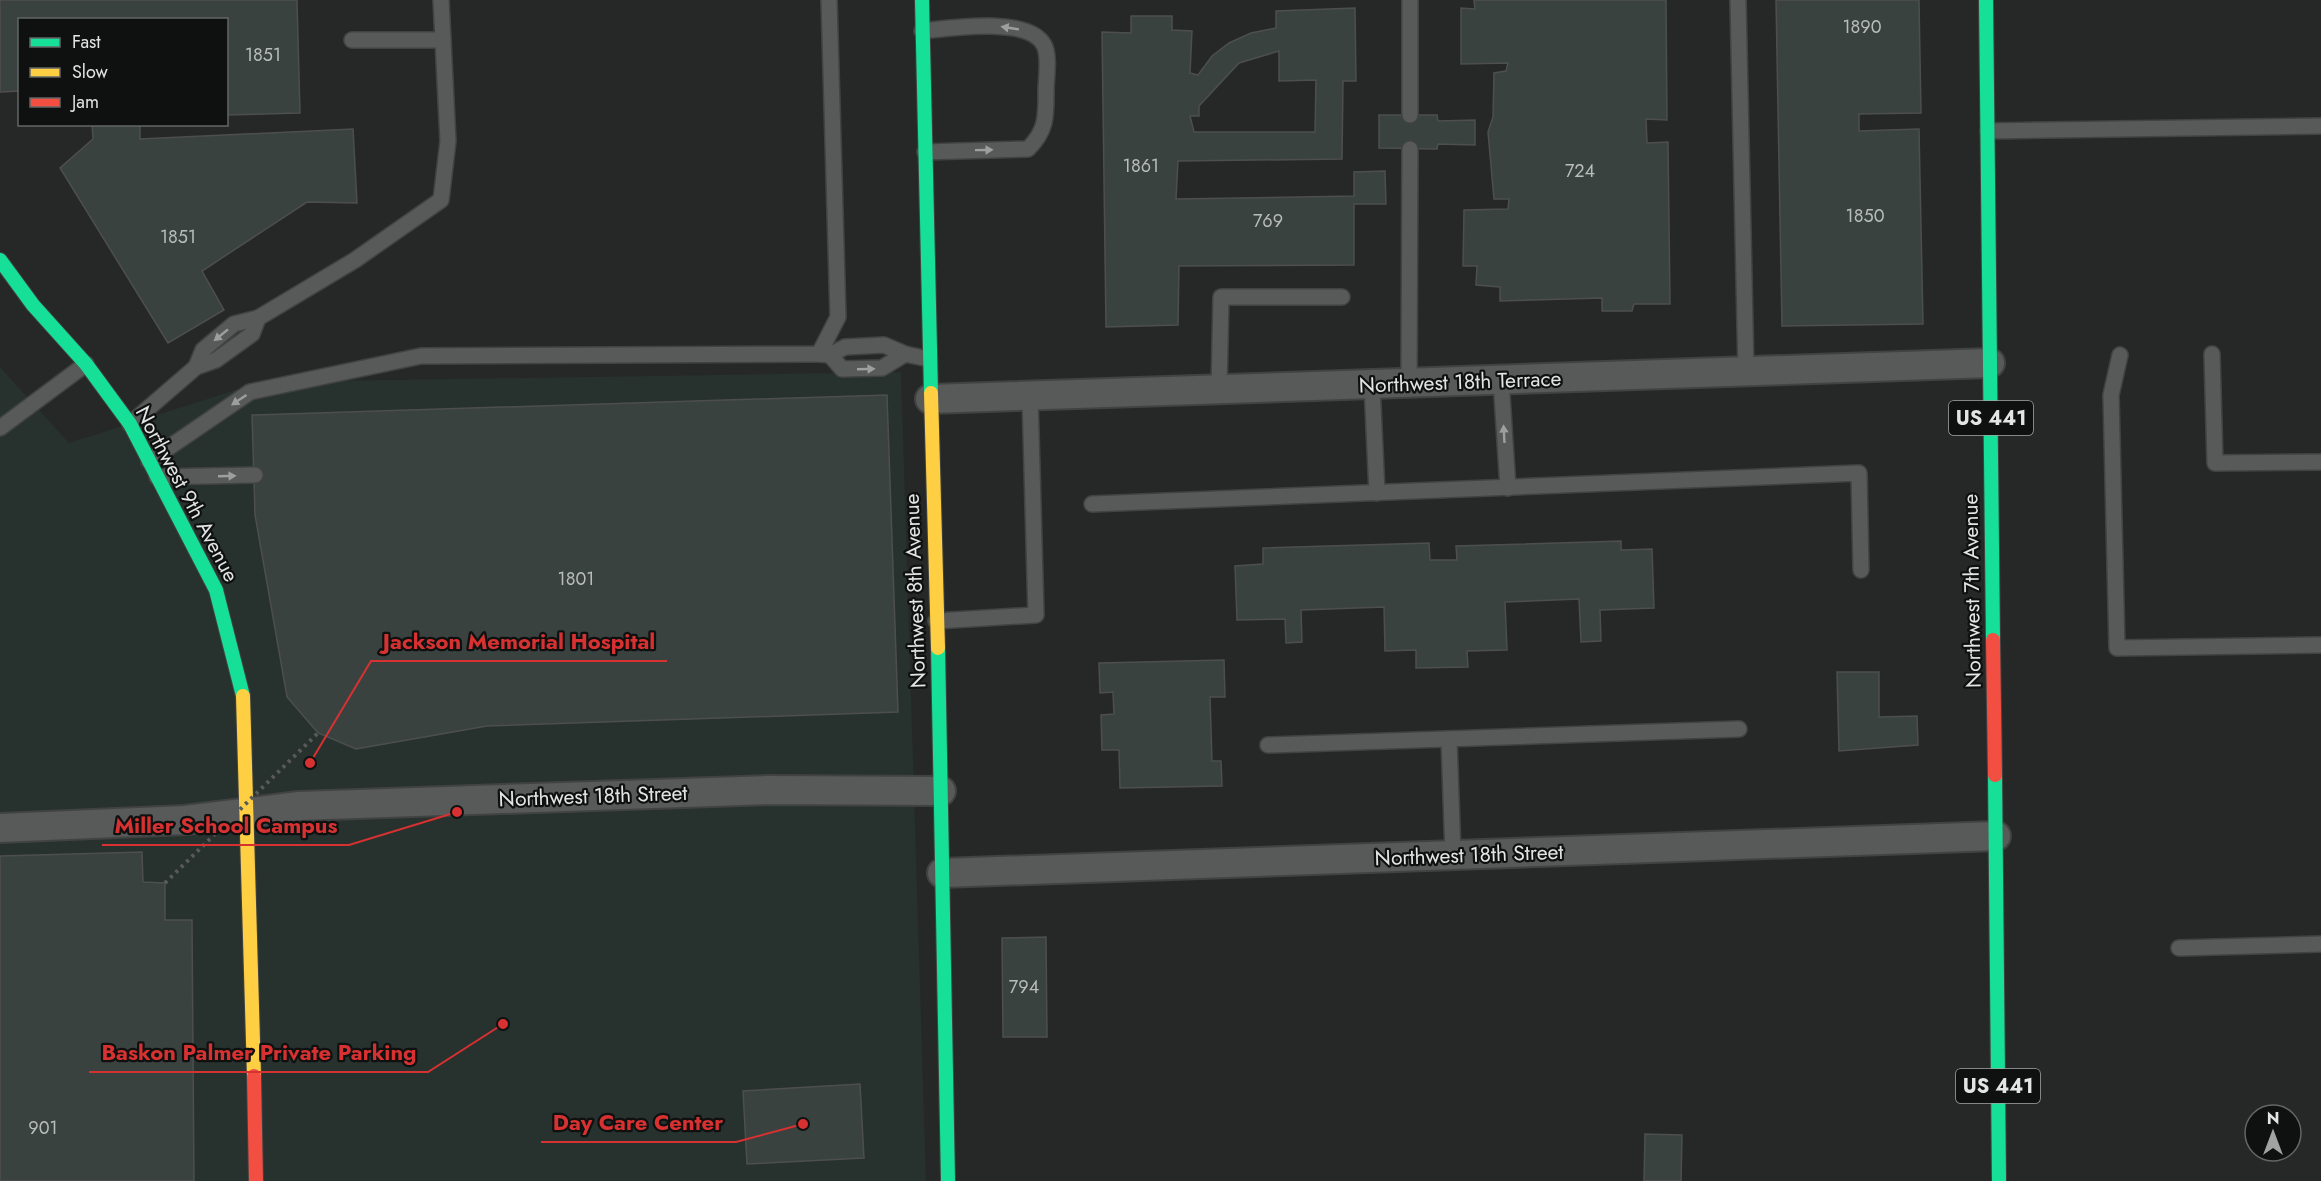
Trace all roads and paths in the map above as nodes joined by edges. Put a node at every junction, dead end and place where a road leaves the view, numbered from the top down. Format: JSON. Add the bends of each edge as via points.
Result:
{"nodes":[{"id":1,"x":441,"y":0,"type":"edge"},
{"id":2,"x":829,"y":0,"type":"edge"},
{"id":3,"x":922,"y":0,"type":"edge"},
{"id":4,"x":1410,"y":0,"type":"edge"},
{"id":5,"x":1738,"y":0,"type":"edge"},
{"id":6,"x":1986,"y":0,"type":"edge"},
{"id":7,"x":922,"y":31,"type":"junction"},
{"id":8,"x":352,"y":40,"type":"dead end"},
{"id":9,"x":443,"y":40,"type":"junction"},
{"id":10,"x":1410,"y":115,"type":"dead end"},
{"id":11,"x":2321,"y":126,"type":"edge"},
{"id":12,"x":1988,"y":130,"type":"junction"},
{"id":13,"x":1410,"y":149,"type":"dead end"},
{"id":14,"x":925,"y":152,"type":"junction"},
{"id":15,"x":0,"y":260,"type":"edge"},
{"id":16,"x":1342,"y":297,"type":"dead end"},
{"id":17,"x":905,"y":354,"type":"junction"},
{"id":18,"x":2212,"y":354,"type":"dead end"},
{"id":19,"x":824,"y":355,"type":"junction"},
{"id":20,"x":2120,"y":355,"type":"dead end"},
{"id":21,"x":929,"y":359,"type":"junction"},
{"id":22,"x":1990,"y":363,"type":"junction"},
{"id":23,"x":86,"y":364,"type":"junction"},
{"id":24,"x":1746,"y":372,"type":"junction"},
{"id":25,"x":1501,"y":380,"type":"junction"},
{"id":26,"x":1409,"y":384,"type":"junction"},
{"id":27,"x":1372,"y":385,"type":"junction"},
{"id":28,"x":1219,"y":390,"type":"junction"},
{"id":29,"x":1030,"y":396,"type":"junction"},
{"id":30,"x":930,"y":399,"type":"junction"},
{"id":31,"x":130,"y":424,"type":"junction"},
{"id":32,"x":0,"y":428,"type":"edge"},
{"id":33,"x":149,"y":462,"type":"junction"},
{"id":34,"x":2321,"y":462,"type":"edge"},
{"id":35,"x":255,"y":475,"type":"dead end"},
{"id":36,"x":157,"y":477,"type":"junction"},
{"id":37,"x":1508,"y":488,"type":"junction"},
{"id":38,"x":1377,"y":493,"type":"junction"},
{"id":39,"x":1092,"y":504,"type":"dead end"},
{"id":40,"x":1861,"y":570,"type":"dead end"},
{"id":41,"x":936,"y":621,"type":"junction"},
{"id":42,"x":2321,"y":645,"type":"edge"},
{"id":43,"x":1739,"y":729,"type":"dead end"},
{"id":44,"x":318,"y":733,"type":"dead end"},
{"id":45,"x":1449,"y":739,"type":"junction"},
{"id":46,"x":1268,"y":745,"type":"dead end"},
{"id":47,"x":941,"y":791,"type":"junction"},
{"id":48,"x":246,"y":813,"type":"junction"},
{"id":49,"x":0,"y":828,"type":"edge"},
{"id":50,"x":1996,"y":836,"type":"junction"},
{"id":51,"x":1453,"y":855,"type":"junction"},
{"id":52,"x":942,"y":873,"type":"junction"},
{"id":53,"x":165,"y":884,"type":"dead end"},
{"id":54,"x":2321,"y":944,"type":"edge"},
{"id":55,"x":2179,"y":948,"type":"dead end"},
{"id":56,"x":256,"y":1181,"type":"edge"},
{"id":57,"x":948,"y":1181,"type":"edge"},
{"id":58,"x":1999,"y":1181,"type":"edge"}],
"edges":[{"from":1,"to":9,"type":"lane"},
{"from":2,"to":19,"type":"lane","via":[[838,317]]},
{"from":3,"to":7,"type":"street","name":"Northwest 8th Avenue"},
{"from":4,"to":10,"type":"lane"},
{"from":5,"to":24,"type":"lane"},
{"from":6,"to":12,"type":"street","name":"Northwest 7th Avenue","number":"US 441"},
{"from":7,"to":14,"type":"street","name":"Northwest 8th Avenue"},
{"from":14,"to":7,"type":"lane","one_way":true,"via":[[1028,149],[1041,136],[1046,112],[1046,47],[1035,34],[1005,27]]},
{"from":8,"to":9,"type":"lane"},
{"from":9,"to":31,"type":"lane","via":[[448,141],[441,200],[355,260],[258,318],[252,334],[216,360],[196,367]]},
{"from":11,"to":12,"type":"lane"},
{"from":12,"to":22,"type":"street","name":"Northwest 7th Avenue","number":"US 441"},
{"from":13,"to":26,"type":"lane"},
{"from":14,"to":21,"type":"street","name":"Northwest 8th Avenue"},
{"from":15,"to":23,"type":"street","name":"Northwest 9th Avenue","via":[[33,305]]},
{"from":16,"to":28,"type":"lane","via":[[1221,297]]},
{"from":17,"to":19,"type":"lane","via":[[884,345],[845,347]]},
{"from":19,"to":17,"type":"lane","one_way":true,"via":[[842,369],[882,368]]},
{"from":17,"to":21,"type":"lane"},
{"from":18,"to":34,"type":"lane","via":[[2215,463]]},
{"from":19,"to":33,"type":"lane","one_way":true,"via":[[421,356],[250,392]]},
{"from":20,"to":42,"type":"lane","via":[[2111,395],[2117,648]]},
{"from":21,"to":30,"type":"street","name":"Northwest 8th Avenue"},
{"from":22,"to":24,"type":"street","name":"Northwest 18th Terrace"},
{"from":22,"to":50,"type":"street","name":"Northwest 7th Avenue","number":"US 441"},
{"from":23,"to":31,"type":"street","name":"Northwest 9th Avenue"},
{"from":23,"to":32,"type":"lane"},
{"from":24,"to":25,"type":"street","name":"Northwest 18th Terrace"},
{"from":25,"to":26,"type":"street","name":"Northwest 18th Terrace"},
{"from":37,"to":25,"type":"lane","one_way":true},
{"from":26,"to":27,"type":"street","name":"Northwest 18th Terrace"},
{"from":27,"to":28,"type":"street","name":"Northwest 18th Terrace"},
{"from":27,"to":38,"type":"lane"},
{"from":28,"to":29,"type":"street","name":"Northwest 18th Terrace"},
{"from":29,"to":30,"type":"street","name":"Northwest 18th Terrace"},
{"from":29,"to":41,"type":"lane","via":[[1036,615]]},
{"from":30,"to":41,"type":"street","name":"Northwest 8th Avenue"},
{"from":31,"to":33,"type":"street","name":"Northwest 9th Avenue"},
{"from":33,"to":36,"type":"street","name":"Northwest 9th Avenue"},
{"from":36,"to":35,"type":"lane","one_way":true},
{"from":36,"to":48,"type":"street","name":"Northwest 9th Avenue","via":[[219,600],[243,693]]},
{"from":37,"to":38,"type":"lane"},
{"from":37,"to":40,"type":"lane","via":[[1859,473]]},
{"from":38,"to":39,"type":"lane"},
{"from":41,"to":47,"type":"street","name":"Northwest 8th Avenue"},
{"from":43,"to":45,"type":"lane"},
{"from":44,"to":53,"type":"path","bridge":true},
{"from":45,"to":46,"type":"lane"},
{"from":45,"to":51,"type":"lane"},
{"from":47,"to":48,"type":"street","name":"Northwest 18th Street","via":[[768,789],[299,806]]},
{"from":47,"to":52,"type":"street","name":"Northwest 8th Avenue"},
{"from":48,"to":49,"type":"street","name":"Northwest 18th Street","via":[[185,820]]},
{"from":48,"to":56,"type":"street","name":"Northwest 9th Avenue"},
{"from":50,"to":51,"type":"street","name":"Northwest 18th Street"},
{"from":50,"to":58,"type":"street","name":"Northwest 7th Avenue","number":"US 441"},
{"from":51,"to":52,"type":"street","name":"Northwest 18th Street"},
{"from":52,"to":57,"type":"street","name":"Northwest 8th Avenue"},
{"from":54,"to":55,"type":"lane"}]}
